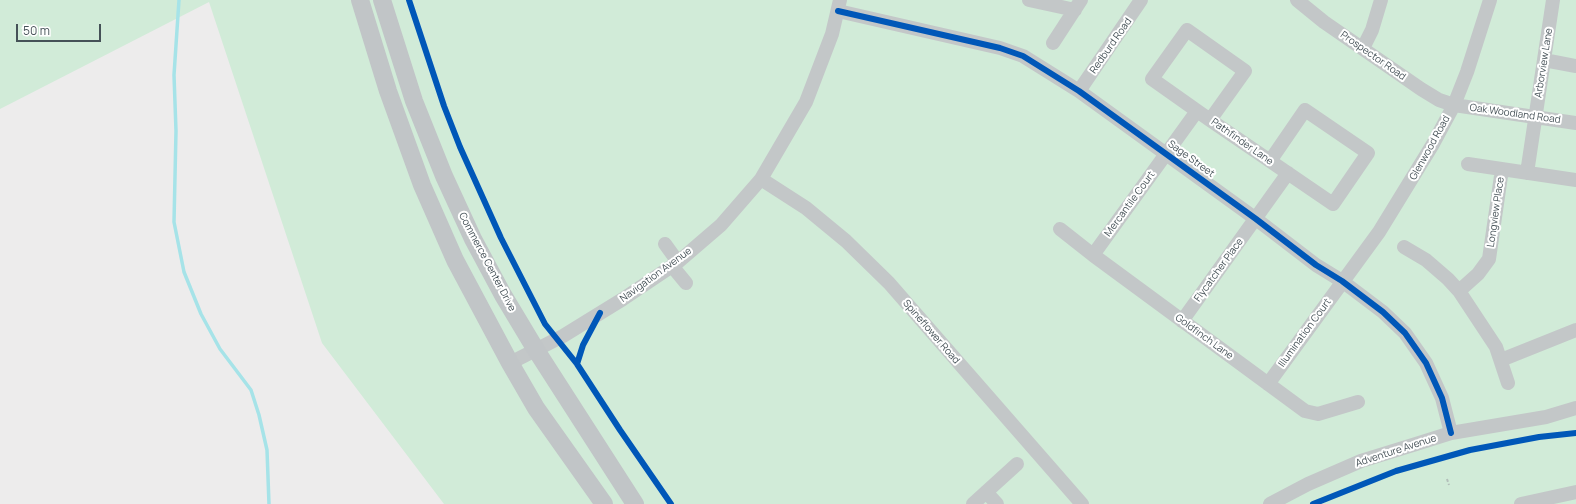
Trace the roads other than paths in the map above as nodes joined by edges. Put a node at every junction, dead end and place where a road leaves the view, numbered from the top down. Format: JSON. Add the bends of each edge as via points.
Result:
{"nodes":[{"id":1,"x":360,"y":0,"type":"edge"},
{"id":2,"x":382,"y":0,"type":"edge"},
{"id":3,"x":1029,"y":0,"type":"edge"},
{"id":4,"x":1141,"y":0,"type":"edge"},
{"id":5,"x":1297,"y":0,"type":"edge"},
{"id":6,"x":1381,"y":0,"type":"edge"},
{"id":7,"x":1490,"y":0,"type":"edge"},
{"id":8,"x":1553,"y":0,"type":"edge"},
{"id":9,"x":839,"y":5,"type":"edge"},
{"id":10,"x":1078,"y":5,"type":"edge"},
{"id":11,"x":1053,"y":43,"type":"dead end"},
{"id":12,"x":1364,"y":48,"type":"junction"},
{"id":13,"x":1544,"y":60,"type":"junction"},
{"id":14,"x":1576,"y":66,"type":"edge"},
{"id":15,"x":1079,"y":91,"type":"junction"},
{"id":16,"x":1454,"y":105,"type":"junction"},
{"id":17,"x":1197,"y":111,"type":"junction"},
{"id":18,"x":1535,"y":117,"type":"junction"},
{"id":19,"x":1210,"y":120,"type":"junction"},
{"id":20,"x":1576,"y":123,"type":"edge"},
{"id":21,"x":1166,"y":154,"type":"junction"},
{"id":22,"x":1270,"y":161,"type":"junction"},
{"id":23,"x":1468,"y":164,"type":"dead end"},
{"id":24,"x":1502,"y":169,"type":"junction"},
{"id":25,"x":1288,"y":173,"type":"junction"},
{"id":26,"x":1526,"y":173,"type":"junction"},
{"id":27,"x":762,"y":179,"type":"junction"},
{"id":28,"x":1576,"y":180,"type":"edge"},
{"id":29,"x":1256,"y":219,"type":"junction"},
{"id":30,"x":1060,"y":229,"type":"dead end"},
{"id":31,"x":665,"y":244,"type":"dead end"},
{"id":32,"x":1404,"y":247,"type":"dead end"},
{"id":33,"x":1093,"y":255,"type":"junction"},
{"id":34,"x":675,"y":264,"type":"junction"},
{"id":35,"x":1342,"y":282,"type":"junction"},
{"id":36,"x":686,"y":283,"type":"dead end"},
{"id":37,"x":1459,"y":291,"type":"junction"},
{"id":38,"x":1182,"y":321,"type":"junction"},
{"id":39,"x":1576,"y":330,"type":"edge"},
{"id":40,"x":536,"y":350,"type":"junction"},
{"id":41,"x":1501,"y":360,"type":"junction"},
{"id":42,"x":510,"y":363,"type":"junction"},
{"id":43,"x":1508,"y":383,"type":"dead end"},
{"id":44,"x":1268,"y":384,"type":"junction"},
{"id":45,"x":1358,"y":402,"type":"dead end"},
{"id":46,"x":1576,"y":408,"type":"edge"},
{"id":47,"x":1451,"y":433,"type":"junction"},
{"id":48,"x":1017,"y":464,"type":"dead end"},
{"id":49,"x":986,"y":492,"type":"junction"},
{"id":50,"x":1576,"y":492,"type":"edge"},
{"id":51,"x":604,"y":504,"type":"edge"},
{"id":52,"x":635,"y":504,"type":"edge"},
{"id":53,"x":973,"y":504,"type":"edge"},
{"id":54,"x":997,"y":504,"type":"edge"},
{"id":55,"x":1082,"y":504,"type":"edge"},
{"id":56,"x":1270,"y":504,"type":"edge"},
{"id":57,"x":1521,"y":504,"type":"edge"}],
"edges":[{"from":1,"to":42,"type":"main road","via":[[388,91],[422,185],[455,260]]},
{"from":2,"to":40,"type":"main road","name":"Commerce Center Drive","via":[[414,101],[444,176],[502,295]]},
{"from":3,"to":10,"type":"street"},
{"from":4,"to":15,"type":"street","name":"Redburd Road"},
{"from":5,"to":12,"type":"street","name":"Prospector Road","via":[[1324,22]]},
{"from":6,"to":12,"type":"street"},
{"from":7,"to":16,"type":"street","name":"Glenwood Road"},
{"from":8,"to":13,"type":"street","name":"Arborview Lane"},
{"from":9,"to":15,"type":"street","name":"Sage Street","via":[[1023,56]]},
{"from":9,"to":27,"type":"street","name":"Navigation Avenue","via":[[832,34],[806,102]]},
{"from":10,"to":11,"type":"street"},
{"from":12,"to":16,"type":"street","name":"Prospector Road","via":[[1421,89],[1439,100]]},
{"from":13,"to":14,"type":"street"},
{"from":13,"to":18,"type":"street","name":"Arborview Lane"},
{"from":15,"to":21,"type":"street","name":"Sage Street"},
{"from":16,"to":18,"type":"street","name":"Oak Woodland Road"},
{"from":16,"to":35,"type":"street","name":"Glenwood Road","via":[[1408,186]]},
{"from":17,"to":19,"type":"street","name":"Pathfinder Lane"},
{"from":17,"to":19,"type":"street","name":"Pathfinder Lane","via":[[1152,79],[1187,30],[1245,71]]},
{"from":17,"to":21,"type":"street","name":"Mercantile Court"},
{"from":18,"to":20,"type":"street","name":"Oak Woodland Road"},
{"from":18,"to":26,"type":"street","name":"Arborview Lane"},
{"from":19,"to":22,"type":"street","name":"Pathfinder Lane"},
{"from":21,"to":29,"type":"street","name":"Sage Street"},
{"from":21,"to":33,"type":"street","name":"Mercantile Court"},
{"from":22,"to":25,"type":"street","name":"Pathfinder Lane"},
{"from":22,"to":25,"type":"street","name":"Pathfinder Lane","via":[[1306,110],[1368,153],[1333,204]]},
{"from":23,"to":24,"type":"street"},
{"from":24,"to":26,"type":"street"},
{"from":24,"to":37,"type":"street","name":"Longview Place","via":[[1489,259],[1478,274]]},
{"from":25,"to":29,"type":"street","name":"Flycatcher Place"},
{"from":26,"to":28,"type":"street"},
{"from":27,"to":34,"type":"street","name":"Navigation Avenue","via":[[720,225]]},
{"from":27,"to":55,"type":"street","name":"Spineflower Road","via":[[806,208],[846,241],[889,283]]},
{"from":29,"to":35,"type":"street","name":"Sage Street"},
{"from":29,"to":38,"type":"street","name":"Flycatcher Place"},
{"from":30,"to":33,"type":"street","name":"Goldfinch Lane"},
{"from":31,"to":34,"type":"street"},
{"from":32,"to":37,"type":"street","via":[[1426,260]]},
{"from":33,"to":38,"type":"street","name":"Goldfinch Lane"},
{"from":34,"to":36,"type":"street"},
{"from":34,"to":40,"type":"street","name":"Navigation Avenue","via":[[623,299]]},
{"from":35,"to":44,"type":"street","name":"Illumination Court"},
{"from":35,"to":47,"type":"street","name":"Sage Street","via":[[1383,312],[1417,349],[1442,398]]},
{"from":37,"to":41,"type":"street","via":[[1496,347]]},
{"from":38,"to":44,"type":"street","name":"Goldfinch Lane"},
{"from":39,"to":41,"type":"street"},
{"from":40,"to":42,"type":"street","name":"Navigation Avenue"},
{"from":40,"to":52,"type":"main road","name":"Commerce Center Drive"},
{"from":41,"to":43,"type":"street"},
{"from":42,"to":51,"type":"main road","via":[[536,408]]},
{"from":44,"to":45,"type":"street","name":"Goldfinch Lane","via":[[1311,413],[1318,414]]},
{"from":46,"to":47,"type":"street","name":"Adventure Avenue","via":[[1546,417]]},
{"from":47,"to":56,"type":"street","name":"Adventure Avenue","via":[[1361,461]]},
{"from":48,"to":49,"type":"street"},
{"from":49,"to":53,"type":"street"},
{"from":49,"to":54,"type":"street"},
{"from":50,"to":57,"type":"street"}]}
